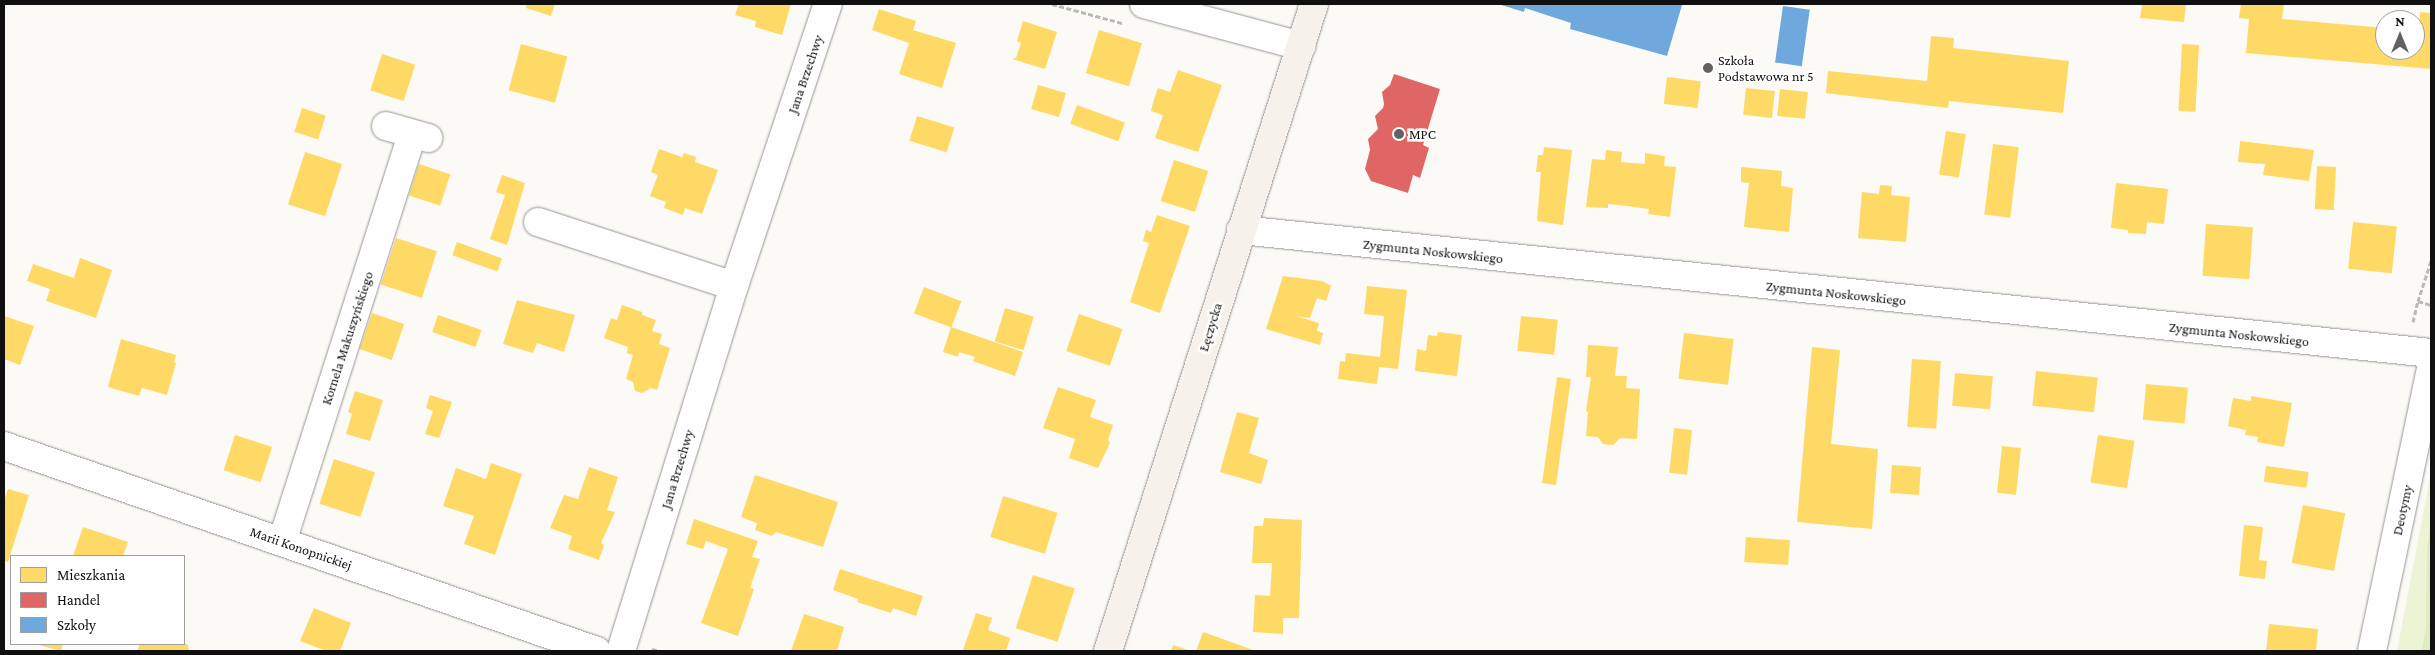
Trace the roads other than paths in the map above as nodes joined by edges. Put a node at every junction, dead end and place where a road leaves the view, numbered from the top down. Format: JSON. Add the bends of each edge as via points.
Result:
{"nodes":[{"id":1,"x":828,"y":4,"type":"edge"},
{"id":2,"x":1144,"y":4,"type":"edge"},
{"id":3,"x":1314,"y":4,"type":"edge"},
{"id":4,"x":1301,"y":46,"type":"junction"},
{"id":5,"x":386,"y":126,"type":"dead end"},
{"id":6,"x":538,"y":222,"type":"dead end"},
{"id":7,"x":1241,"y":230,"type":"junction"},
{"id":8,"x":734,"y":286,"type":"junction"},
{"id":9,"x":2431,"y":353,"type":"edge"},
{"id":10,"x":2431,"y":369,"type":"edge"},
{"id":11,"x":4,"y":446,"type":"edge"},
{"id":12,"x":282,"y":542,"type":"junction"},
{"id":13,"x":597,"y":651,"type":"edge"},
{"id":14,"x":621,"y":651,"type":"edge"},
{"id":15,"x":1108,"y":651,"type":"edge"},
{"id":16,"x":2372,"y":651,"type":"edge"}],
"edges":[{"from":1,"to":8,"type":"street","name":"Jana Brzechwy"},
{"from":2,"to":4,"type":"street"},
{"from":3,"to":4,"type":"street","name":"Łęczycka"},
{"from":4,"to":7,"type":"street","name":"Łęczycka"},
{"from":5,"to":12,"type":"street","name":"Kornela Makuszyńskiego","via":[[420,136]]},
{"from":6,"to":8,"type":"street"},
{"from":7,"to":9,"type":"street","name":"Zygmunta Noskowskiego"},
{"from":7,"to":15,"type":"street","name":"Łęczycka"},
{"from":8,"to":14,"type":"street","name":"Jana Brzechwy"},
{"from":10,"to":16,"type":"street","name":"Deotymy"},
{"from":11,"to":12,"type":"street","name":"Marii Konopnickiej"},
{"from":12,"to":13,"type":"street","name":"Marii Konopnickiej"}]}
